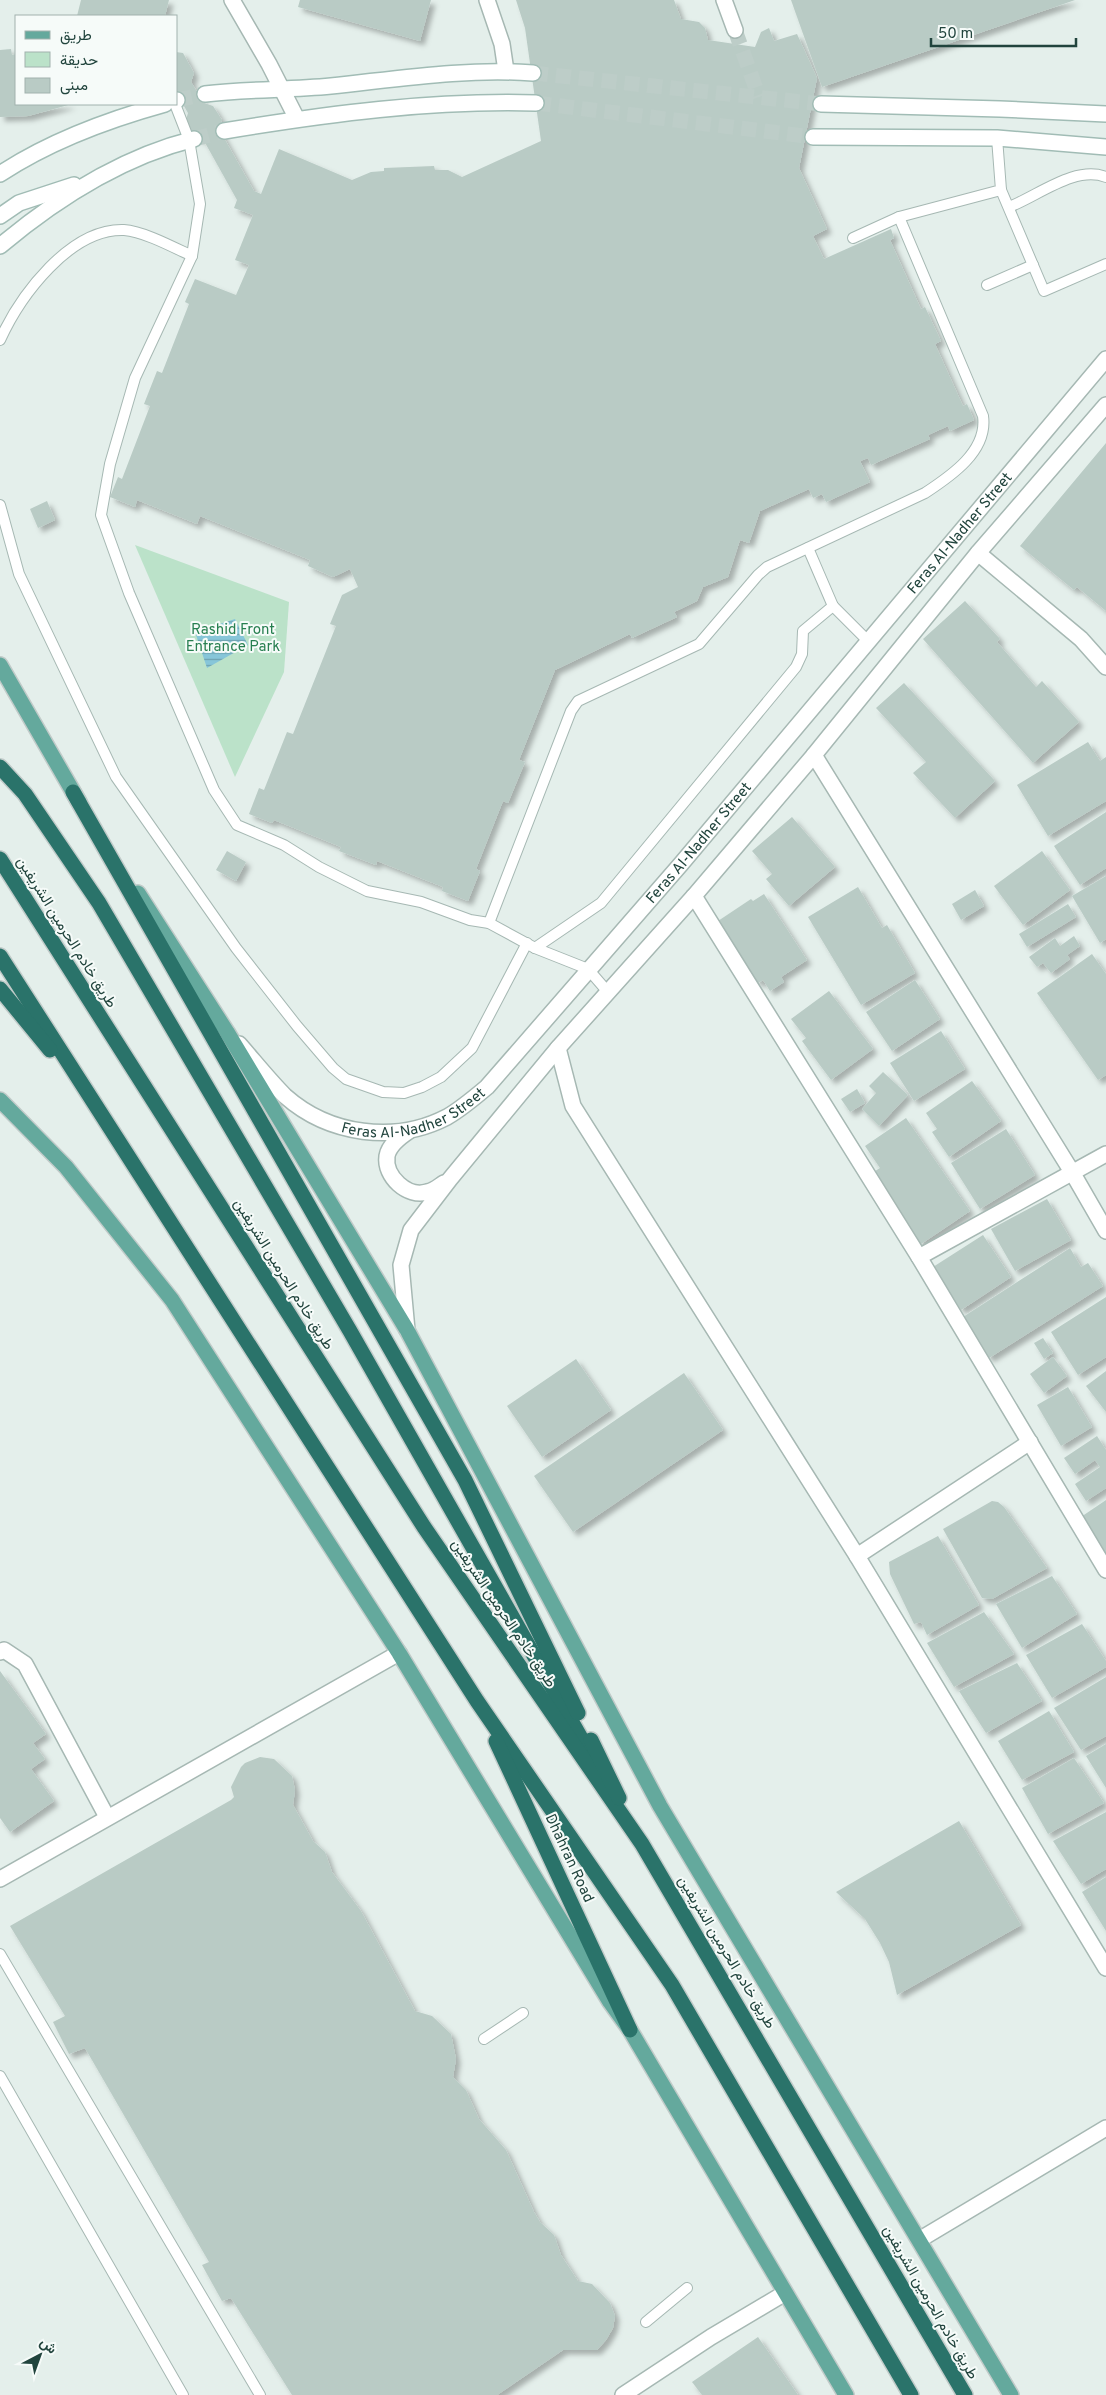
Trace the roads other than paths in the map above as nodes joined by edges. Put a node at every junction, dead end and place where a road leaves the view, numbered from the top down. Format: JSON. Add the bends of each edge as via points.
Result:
{"nodes":[{"id":1,"x":232,"y":0,"type":"edge"},
{"id":2,"x":487,"y":0,"type":"edge"},
{"id":3,"x":724,"y":0,"type":"edge"},
{"id":4,"x":735,"y":30,"type":"tunnel mouth"},
{"id":5,"x":506,"y":71,"type":"junction"},
{"id":6,"x":533,"y":73,"type":"tunnel mouth"},
{"id":7,"x":281,"y":88,"type":"junction"},
{"id":8,"x":205,"y":94,"type":"tunnel mouth"},
{"id":9,"x":536,"y":103,"type":"tunnel mouth"},
{"id":10,"x":821,"y":104,"type":"tunnel mouth"},
{"id":11,"x":163,"y":105,"type":"edge"},
{"id":12,"x":175,"y":105,"type":"edge"},
{"id":13,"x":1106,"y":114,"type":"edge"},
{"id":14,"x":297,"y":119,"type":"junction"},
{"id":15,"x":224,"y":131,"type":"tunnel mouth"},
{"id":16,"x":814,"y":138,"type":"tunnel mouth"},
{"id":17,"x":997,"y":138,"type":"junction"},
{"id":18,"x":192,"y":139,"type":"junction"},
{"id":19,"x":1106,"y":147,"type":"edge"},
{"id":20,"x":0,"y":174,"type":"edge"},
{"id":21,"x":103,"y":176,"type":"junction"},
{"id":22,"x":1106,"y":177,"type":"edge"},
{"id":23,"x":1001,"y":190,"type":"junction"},
{"id":24,"x":1009,"y":208,"type":"junction"},
{"id":25,"x":0,"y":216,"type":"edge"},
{"id":26,"x":900,"y":217,"type":"junction"},
{"id":27,"x":853,"y":238,"type":"dead end"},
{"id":28,"x":0,"y":246,"type":"edge"},
{"id":29,"x":192,"y":256,"type":"junction"},
{"id":30,"x":1106,"y":264,"type":"edge"},
{"id":31,"x":1033,"y":265,"type":"junction"},
{"id":32,"x":987,"y":285,"type":"dead end"},
{"id":33,"x":0,"y":340,"type":"edge"},
{"id":34,"x":1106,"y":358,"type":"edge"},
{"id":35,"x":1106,"y":406,"type":"edge"},
{"id":36,"x":0,"y":505,"type":"edge"},
{"id":37,"x":808,"y":548,"type":"junction"},
{"id":38,"x":978,"y":553,"type":"junction"},
{"id":39,"x":833,"y":606,"type":"junction"},
{"id":40,"x":868,"y":640,"type":"junction"},
{"id":41,"x":0,"y":665,"type":"edge"},
{"id":42,"x":1106,"y":667,"type":"edge"},
{"id":43,"x":814,"y":755,"type":"junction"},
{"id":44,"x":0,"y":767,"type":"edge"},
{"id":45,"x":73,"y":792,"type":"junction"},
{"id":46,"x":0,"y":859,"type":"edge"},
{"id":47,"x":694,"y":896,"type":"junction"},
{"id":48,"x":489,"y":923,"type":"junction"},
{"id":49,"x":531,"y":945,"type":"junction"},
{"id":50,"x":0,"y":956,"type":"edge"},
{"id":51,"x":588,"y":969,"type":"junction"},
{"id":52,"x":0,"y":989,"type":"edge"},
{"id":53,"x":607,"y":991,"type":"junction"},
{"id":54,"x":227,"y":1032,"type":"junction"},
{"id":55,"x":558,"y":1048,"type":"junction"},
{"id":56,"x":0,"y":1100,"type":"edge"},
{"id":57,"x":410,"y":1130,"type":"junction"},
{"id":58,"x":126,"y":1152,"type":"junction"},
{"id":59,"x":1106,"y":1154,"type":"edge"},
{"id":60,"x":1072,"y":1172,"type":"junction"},
{"id":61,"x":450,"y":1179,"type":"junction"},
{"id":62,"x":1106,"y":1232,"type":"edge"},
{"id":63,"x":919,"y":1257,"type":"junction"},
{"id":64,"x":407,"y":1330,"type":"junction"},
{"id":65,"x":1030,"y":1442,"type":"junction"},
{"id":66,"x":857,"y":1556,"type":"junction"},
{"id":67,"x":1106,"y":1570,"type":"edge"},
{"id":68,"x":0,"y":1652,"type":"edge"},
{"id":69,"x":399,"y":1652,"type":"junction"},
{"id":70,"x":477,"y":1701,"type":"junction"},
{"id":71,"x":107,"y":1817,"type":"junction"},
{"id":72,"x":642,"y":1844,"type":"junction"},
{"id":73,"x":0,"y":1879,"type":"edge"},
{"id":74,"x":0,"y":1954,"type":"edge"},
{"id":75,"x":1106,"y":1968,"type":"edge"},
{"id":76,"x":523,"y":2013,"type":"dead end"},
{"id":77,"x":630,"y":2030,"type":"junction"},
{"id":78,"x":484,"y":2040,"type":"dead end"},
{"id":79,"x":0,"y":2076,"type":"edge"},
{"id":80,"x":1106,"y":2128,"type":"edge"},
{"id":81,"x":918,"y":2240,"type":"junction"},
{"id":82,"x":687,"y":2288,"type":"dead end"},
{"id":83,"x":785,"y":2294,"type":"junction"},
{"id":84,"x":646,"y":2322,"type":"dead end"},
{"id":85,"x":183,"y":2395,"type":"edge"},
{"id":86,"x":260,"y":2395,"type":"edge"},
{"id":87,"x":623,"y":2395,"type":"edge"},
{"id":88,"x":846,"y":2395,"type":"edge"},
{"id":89,"x":911,"y":2395,"type":"edge"},
{"id":90,"x":965,"y":2395,"type":"edge"},
{"id":91,"x":1011,"y":2395,"type":"edge"}],
"edges":[{"from":1,"to":7,"type":"street"},
{"from":2,"to":5,"type":"street","via":[[502,44]]},
{"from":3,"to":4,"type":"street"},
{"from":5,"to":6,"type":"street"},
{"from":5,"to":7,"type":"street"},
{"from":7,"to":8,"type":"street"},
{"from":7,"to":14,"type":"street"},
{"from":9,"to":14,"type":"street","via":[[493,102]]},
{"from":10,"to":13,"type":"street"},
{"from":11,"to":20,"type":"street","via":[[51,144]]},
{"from":12,"to":18,"type":"lane"},
{"from":14,"to":15,"type":"street"},
{"from":16,"to":17,"type":"street"},
{"from":17,"to":19,"type":"street"},
{"from":17,"to":23,"type":"lane"},
{"from":18,"to":21,"type":"street","via":[[134,160]]},
{"from":18,"to":29,"type":"lane","via":[[200,204]]},
{"from":21,"to":25,"type":"street","via":[[19,203]]},
{"from":21,"to":28,"type":"street","via":[[59,201]]},
{"from":22,"to":24,"type":"lane","via":[[1088,173],[1073,176]]},
{"from":23,"to":24,"type":"lane"},
{"from":23,"to":26,"type":"lane"},
{"from":24,"to":31,"type":"lane"},
{"from":26,"to":27,"type":"lane"},
{"from":26,"to":37,"type":"lane","via":[[983,416],[982,438],[972,453],[925,493]]},
{"from":29,"to":33,"type":"lane","via":[[161,241],[125,230],[97,234],[65,254],[35,283],[9,320]]},
{"from":29,"to":48,"type":"lane","via":[[135,378],[110,464],[101,515],[129,593],[211,785],[236,825],[284,845],[367,891],[421,902],[470,920]]},
{"from":30,"to":31,"type":"lane","via":[[1044,290]]},
{"from":31,"to":32,"type":"lane"},
{"from":34,"to":40,"type":"street","name":"Feras Al-Nadher Street"},
{"from":35,"to":38,"type":"street","name":"Feras Al-Nadher Street"},
{"from":36,"to":49,"type":"lane","via":[[19,574],[116,777],[236,948],[297,1026],[346,1080],[383,1092],[404,1093],[441,1077],[472,1048]]},
{"from":37,"to":39,"type":"lane"},
{"from":37,"to":48,"type":"lane","via":[[762,570],[699,644],[584,697],[574,705]]},
{"from":38,"to":42,"type":"street","via":[[1081,639]]},
{"from":38,"to":43,"type":"street","name":"Feras Al-Nadher Street"},
{"from":39,"to":40,"type":"lane"},
{"from":39,"to":49,"type":"lane","via":[[804,631],[802,654],[796,667],[601,903]]},
{"from":40,"to":51,"type":"street","name":"Feras Al-Nadher Street","via":[[681,864]]},
{"from":41,"to":45,"type":"main road"},
{"from":43,"to":47,"type":"street","name":"Feras Al-Nadher Street"},
{"from":43,"to":60,"type":"street"},
{"from":44,"to":72,"type":"highway","via":[[25,794],[99,903],[350,1331]]},
{"from":45,"to":54,"type":"main road"},
{"from":45,"to":72,"type":"highway","via":[[464,1480]]},
{"from":46,"to":72,"type":"highway","name":"طريق خادم الحرمين الشريفين","via":[[424,1527]]},
{"from":47,"to":53,"type":"street","name":"Feras Al-Nadher Street"},
{"from":47,"to":63,"type":"street"},
{"from":48,"to":49,"type":"lane"},
{"from":49,"to":51,"type":"lane"},
{"from":50,"to":58,"type":"highway"},
{"from":51,"to":53,"type":"lane"},
{"from":51,"to":57,"type":"street","name":"Feras Al-Nadher Street","via":[[487,1087],[446,1117]]},
{"from":52,"to":58,"type":"highway","via":[[31,1025]]},
{"from":53,"to":55,"type":"street","name":"Feras Al-Nadher Street"},
{"from":54,"to":57,"type":"street","name":"Feras Al-Nadher Street","via":[[286,1096],[330,1123],[384,1134]]},
{"from":54,"to":64,"type":"main road"},
{"from":55,"to":61,"type":"street","name":"Feras Al-Nadher Street"},
{"from":55,"to":66,"type":"street","via":[[573,1106]]},
{"from":56,"to":69,"type":"main road","via":[[66,1167],[172,1300]]},
{"from":57,"to":61,"type":"street","via":[[399,1138],[387,1156],[389,1171],[395,1181],[415,1193],[426,1193]]},
{"from":58,"to":70,"type":"highway"},
{"from":59,"to":60,"type":"street"},
{"from":60,"to":62,"type":"street"},
{"from":60,"to":63,"type":"street"},
{"from":61,"to":64,"type":"street","name":"Feras Al-Nadher Street","via":[[412,1230],[401,1265]]},
{"from":63,"to":65,"type":"street"},
{"from":64,"to":81,"type":"main road","via":[[660,1806]]},
{"from":65,"to":66,"type":"street"},
{"from":65,"to":67,"type":"street"},
{"from":66,"to":75,"type":"street"},
{"from":68,"to":71,"type":"street","via":[[4,1650],[24,1664]]},
{"from":69,"to":71,"type":"street"},
{"from":69,"to":77,"type":"main road"},
{"from":70,"to":77,"type":"highway","name":"Dhahran Road"},
{"from":70,"to":89,"type":"highway","via":[[672,1985]]},
{"from":71,"to":73,"type":"street"},
{"from":72,"to":90,"type":"highway","name":"طريق خادم الحرمين الشريفين"},
{"from":74,"to":86,"type":"lane"},
{"from":76,"to":78,"type":"lane"},
{"from":77,"to":83,"type":"main road"},
{"from":79,"to":85,"type":"lane"},
{"from":80,"to":81,"type":"street"},
{"from":81,"to":91,"type":"main road"},
{"from":82,"to":84,"type":"lane"},
{"from":83,"to":87,"type":"street","via":[[711,2337]]},
{"from":83,"to":88,"type":"main road"}]}
